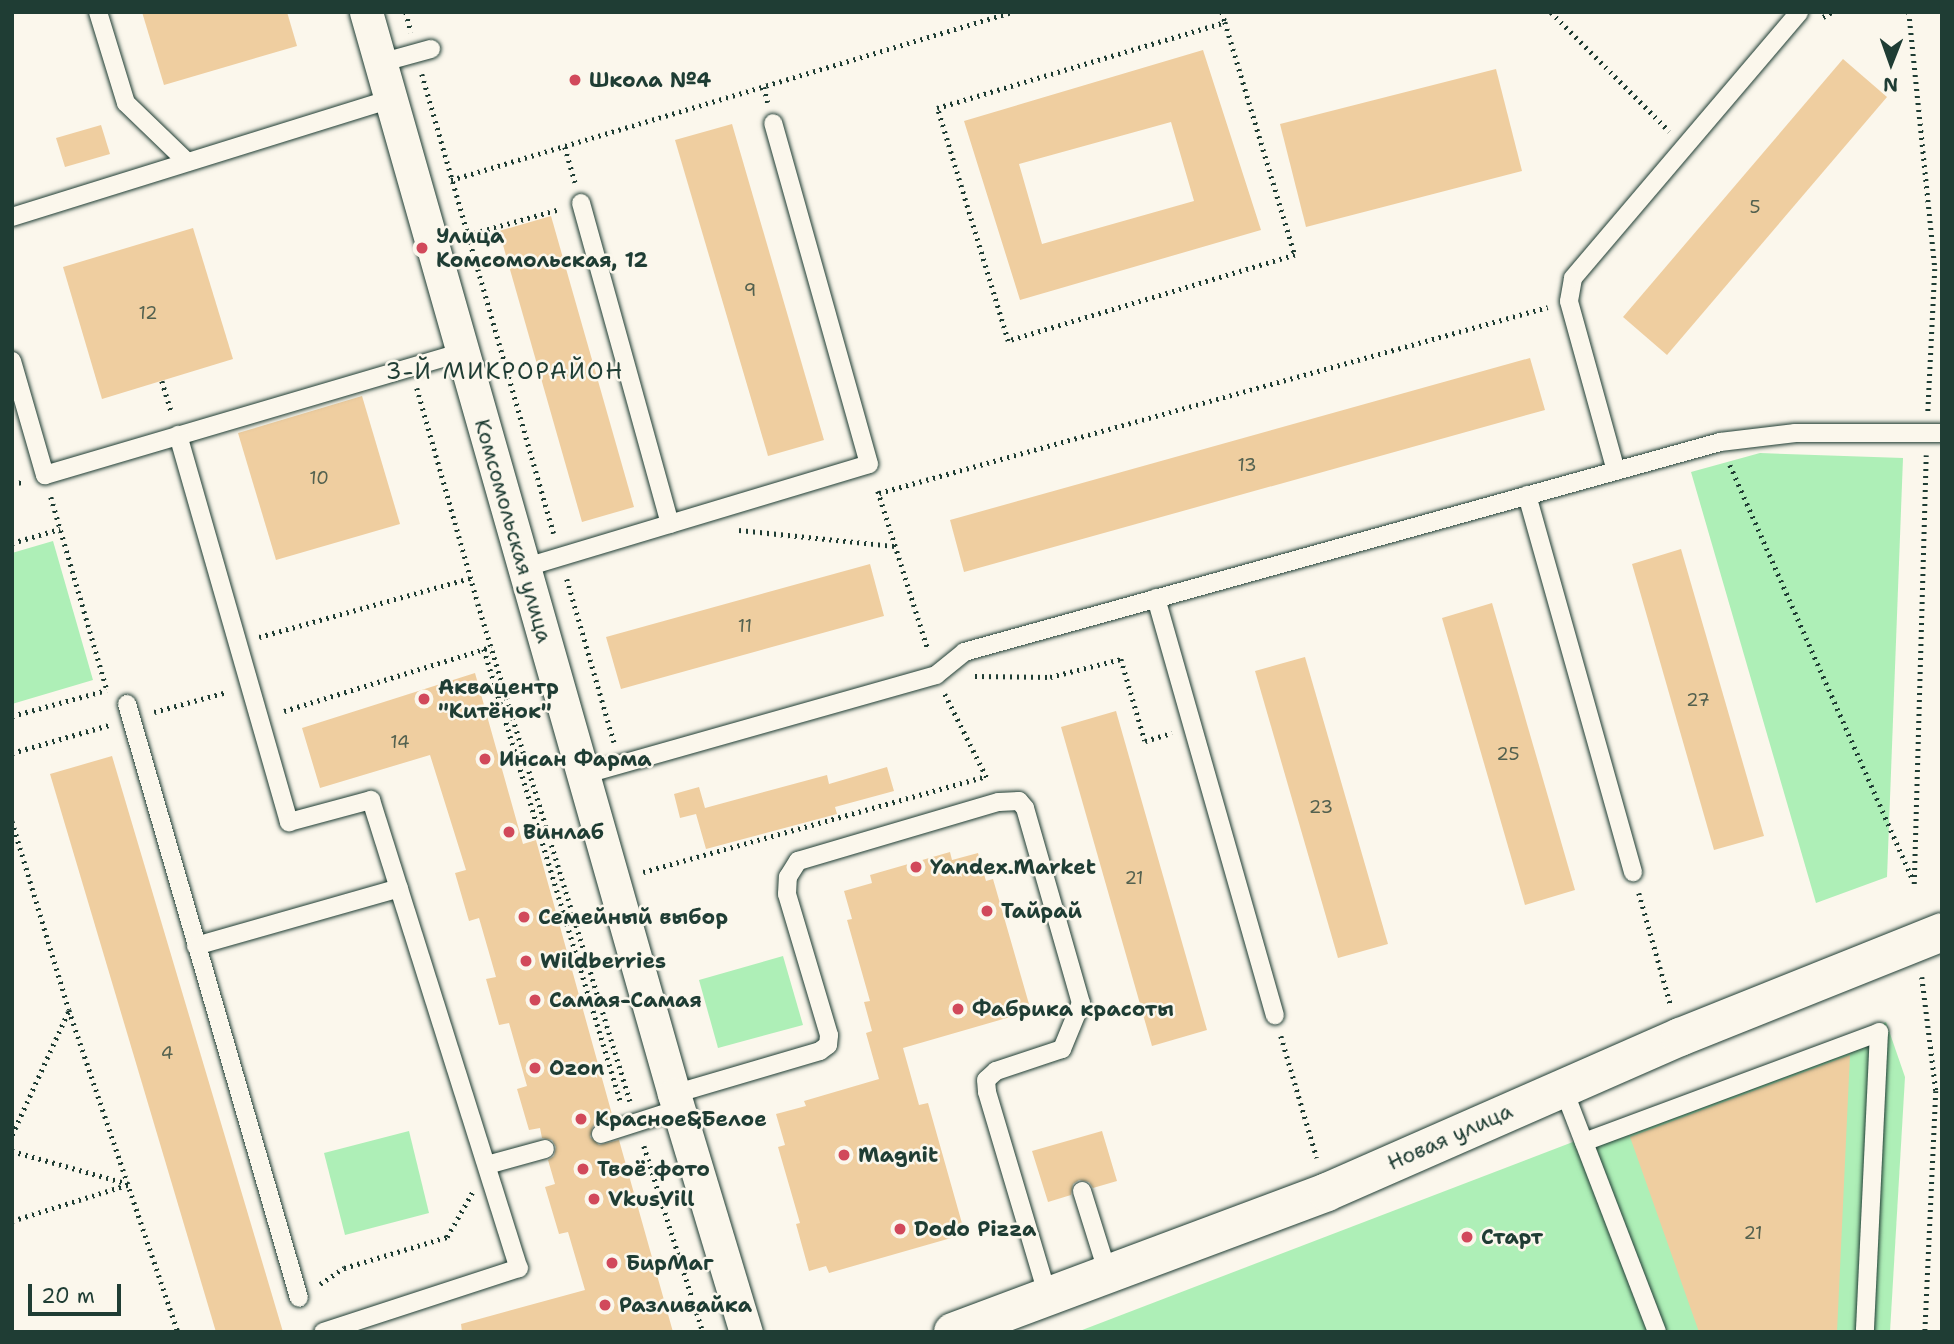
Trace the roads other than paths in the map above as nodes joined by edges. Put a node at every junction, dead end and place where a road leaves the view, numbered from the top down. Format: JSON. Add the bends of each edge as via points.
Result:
{"nodes":[{"id":1,"x":98,"y":12,"type":"edge"},
{"id":2,"x":366,"y":12,"type":"edge"},
{"id":3,"x":1806,"y":17,"type":"edge"},
{"id":4,"x":424,"y":50,"type":"road end"},
{"id":5,"x":380,"y":63,"type":"junction"},
{"id":6,"x":390,"y":99,"type":"junction"},
{"id":7,"x":773,"y":123,"type":"dead end"},
{"id":8,"x":187,"y":162,"type":"junction"},
{"id":9,"x":581,"y":203,"type":"road end"},
{"id":10,"x":12,"y":217,"type":"edge"},
{"id":11,"x":462,"y":352,"type":"junction"},
{"id":12,"x":12,"y":361,"type":"edge"},
{"id":13,"x":1934,"y":433,"type":"edge"},
{"id":14,"x":178,"y":435,"type":"junction"},
{"id":15,"x":1616,"y":471,"type":"junction"},
{"id":16,"x":1527,"y":495,"type":"junction"},
{"id":17,"x":670,"y":524,"type":"junction"},
{"id":18,"x":523,"y":568,"type":"junction"},
{"id":19,"x":1156,"y":598,"type":"junction"},
{"id":20,"x":122,"y":707,"type":"road end"},
{"id":21,"x":583,"y":775,"type":"junction"},
{"id":22,"x":1633,"y":872,"type":"dead end"},
{"id":23,"x":399,"y":888,"type":"junction"},
{"id":24,"x":1942,"y":932,"type":"edge"},
{"id":25,"x":196,"y":946,"type":"junction"},
{"id":26,"x":1275,"y":1015,"type":"dead end"},
{"id":27,"x":1563,"y":1088,"type":"junction"},
{"id":28,"x":676,"y":1102,"type":"junction"},
{"id":29,"x":601,"y":1134,"type":"dead end"},
{"id":30,"x":1584,"y":1142,"type":"junction"},
{"id":31,"x":545,"y":1149,"type":"dead end"},
{"id":32,"x":487,"y":1164,"type":"junction"},
{"id":33,"x":1082,"y":1191,"type":"dead end"},
{"id":34,"x":1108,"y":1274,"type":"junction"},
{"id":35,"x":1048,"y":1297,"type":"junction"},
{"id":36,"x":299,"y":1298,"type":"road end"},
{"id":37,"x":323,"y":1332,"type":"edge"},
{"id":38,"x":746,"y":1332,"type":"edge"},
{"id":39,"x":953,"y":1332,"type":"edge"},
{"id":40,"x":1657,"y":1332,"type":"edge"},
{"id":41,"x":1865,"y":1332,"type":"edge"}],
"edges":[{"from":1,"to":8,"type":"lane","via":[[126,103]]},
{"from":2,"to":5,"type":"street","name":"Комсомольская улица"},
{"from":3,"to":15,"type":"lane","via":[[1684,146],[1573,278],[1569,301]]},
{"from":4,"to":5,"type":"lane"},
{"from":5,"to":6,"type":"street","name":"Комсомольская улица"},
{"from":6,"to":8,"type":"lane"},
{"from":6,"to":11,"type":"street","name":"Комсомольская улица"},
{"from":7,"to":17,"type":"lane","via":[[877,461]]},
{"from":8,"to":10,"type":"lane"},
{"from":9,"to":17,"type":"lane"},
{"from":11,"to":14,"type":"lane"},
{"from":11,"to":18,"type":"street","name":"Комсомольская улица"},
{"from":12,"to":14,"type":"lane","via":[[45,475]]},
{"from":13,"to":15,"type":"lane","via":[[1795,433],[1720,442]]},
{"from":14,"to":23,"type":"lane","via":[[289,822],[371,800]]},
{"from":15,"to":16,"type":"lane"},
{"from":16,"to":19,"type":"lane"},
{"from":16,"to":22,"type":"lane"},
{"from":17,"to":18,"type":"lane"},
{"from":18,"to":21,"type":"street","name":"Комсомольская улица"},
{"from":19,"to":21,"type":"lane","via":[[964,652],[936,675]]},
{"from":19,"to":26,"type":"lane"},
{"from":20,"to":25,"type":"lane"},
{"from":21,"to":28,"type":"street","name":"Комсомольская улица"},
{"from":23,"to":25,"type":"lane"},
{"from":23,"to":32,"type":"lane"},
{"from":24,"to":27,"type":"street","name":"Новая улица"},
{"from":25,"to":36,"type":"lane"},
{"from":27,"to":30,"type":"lane"},
{"from":27,"to":34,"type":"street","name":"Новая улица","via":[[1327,1192]]},
{"from":28,"to":29,"type":"lane"},
{"from":28,"to":35,"type":"lane","via":[[828,1045],[829,1035],[787,894],[788,877],[798,861],[999,802],[1019,801],[1025,808],[1081,1003],[1062,1049],[996,1071],[986,1080]]},
{"from":28,"to":38,"type":"street","name":"Комсомольская улица"},
{"from":30,"to":40,"type":"lane"},
{"from":30,"to":41,"type":"lane","via":[[1659,1118],[1879,1031]]},
{"from":31,"to":32,"type":"lane"},
{"from":32,"to":37,"type":"lane","via":[[519,1268]]},
{"from":33,"to":34,"type":"lane"},
{"from":34,"to":35,"type":"street","name":"Новая улица"},
{"from":35,"to":39,"type":"street","name":"Новая улица"}]}
